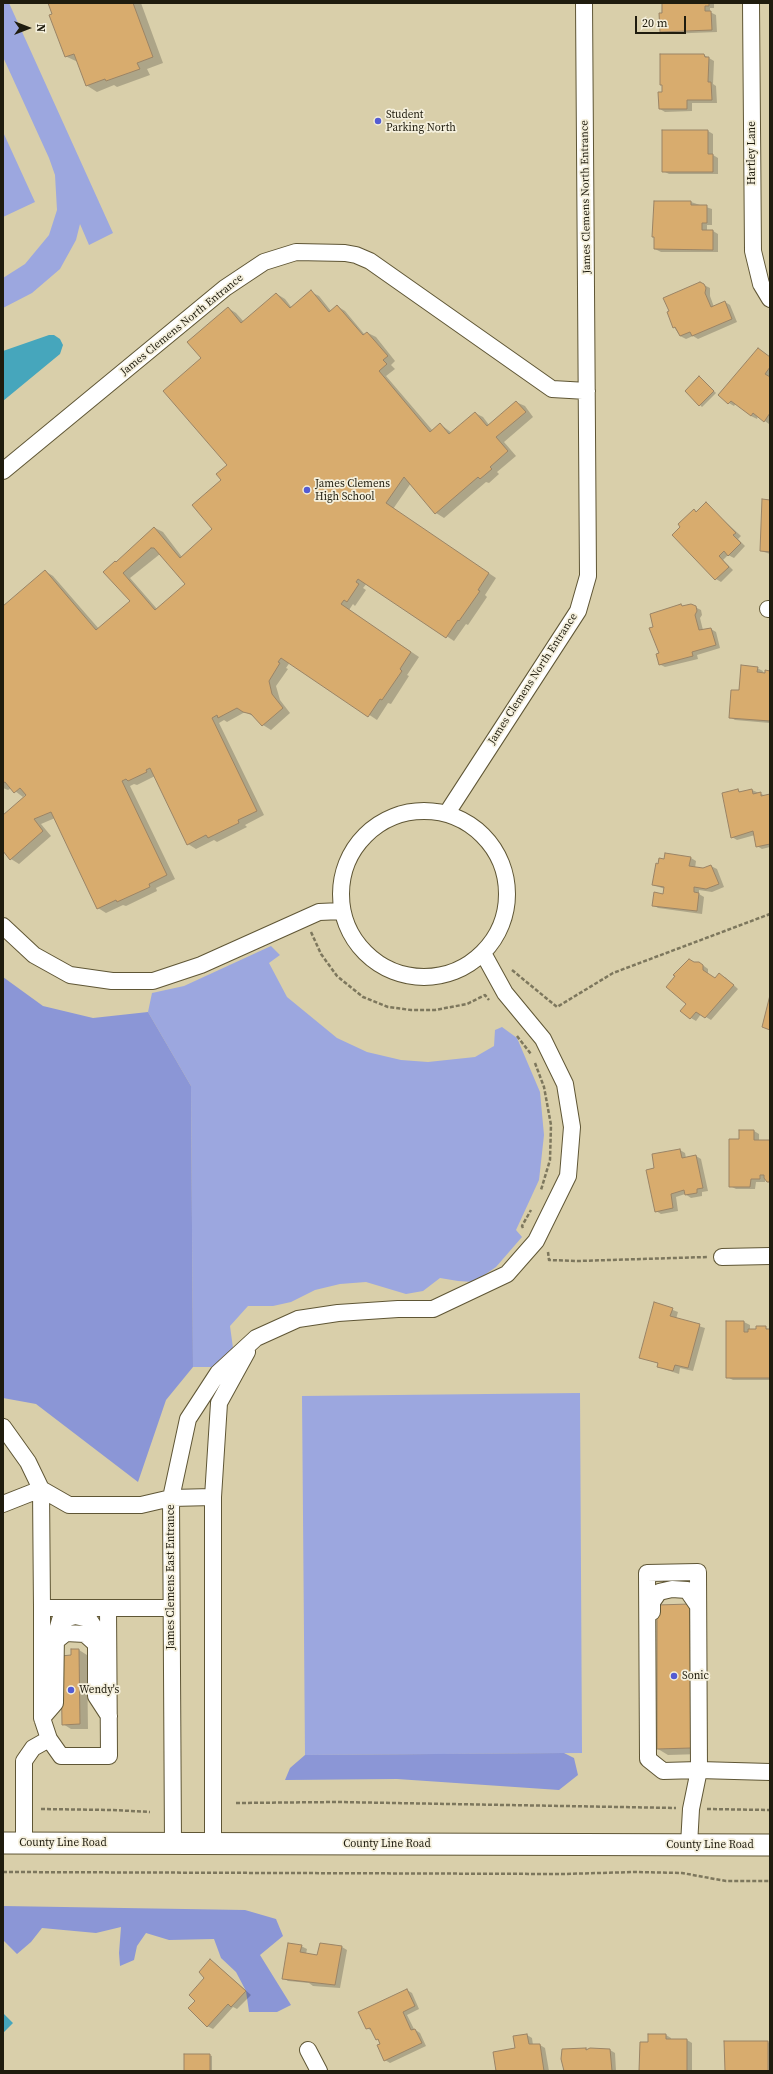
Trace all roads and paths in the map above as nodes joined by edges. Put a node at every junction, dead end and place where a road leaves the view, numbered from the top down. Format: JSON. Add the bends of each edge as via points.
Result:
{"nodes":[{"id":1,"x":584,"y":3,"type":"edge"},
{"id":2,"x":751,"y":3,"type":"edge"},
{"id":3,"x":770,"y":299,"type":"edge"},
{"id":4,"x":587,"y":390,"type":"junction"},
{"id":5,"x":3,"y":471,"type":"edge"},
{"id":6,"x":447,"y":813,"type":"junction"},
{"id":7,"x":342,"y":911,"type":"junction"},
{"id":8,"x":770,"y":914,"type":"edge"},
{"id":9,"x":3,"y":926,"type":"edge"},
{"id":10,"x":311,"y":932,"type":"dead end"},
{"id":11,"x":483,"y":953,"type":"junction"},
{"id":12,"x":507,"y":975,"type":"dead end"},
{"id":13,"x":492,"y":1003,"type":"dead end"},
{"id":14,"x":516,"y":1035,"type":"dead end"},
{"id":15,"x":532,"y":1056,"type":"dead end"},
{"id":16,"x":534,"y":1062,"type":"dead end"},
{"id":17,"x":540,"y":1195,"type":"dead end"},
{"id":18,"x":533,"y":1208,"type":"dead end"},
{"id":19,"x":526,"y":1232,"type":"dead end"},
{"id":20,"x":547,"y":1249,"type":"dead end"},
{"id":21,"x":770,"y":1256,"type":"edge"},
{"id":22,"x":722,"y":1257,"type":"joint"},
{"id":23,"x":256,"y":1338,"type":"junction"},
{"id":24,"x":3,"y":1427,"type":"edge"},
{"id":25,"x":41,"y":1489,"type":"junction"},
{"id":26,"x":213,"y":1496,"type":"junction"},
{"id":27,"x":171,"y":1498,"type":"junction"},
{"id":28,"x":3,"y":1504,"type":"edge"},
{"id":29,"x":698,"y":1606,"type":"junction"},
{"id":30,"x":42,"y":1608,"type":"junction"},
{"id":31,"x":108,"y":1608,"type":"junction"},
{"id":32,"x":171,"y":1608,"type":"junction"},
{"id":33,"x":648,"y":1680,"type":"junction"},
{"id":34,"x":109,"y":1716,"type":"junction"},
{"id":35,"x":42,"y":1718,"type":"junction"},
{"id":36,"x":49,"y":1739,"type":"junction"},
{"id":37,"x":699,"y":1770,"type":"junction"},
{"id":38,"x":770,"y":1772,"type":"edge"},
{"id":39,"x":236,"y":1804,"type":"dead end"},
{"id":40,"x":24,"y":1809,"type":"junction"},
{"id":41,"x":690,"y":1809,"type":"junction"},
{"id":42,"x":770,"y":1810,"type":"edge"},
{"id":43,"x":150,"y":1812,"type":"dead end"},
{"id":44,"x":3,"y":1843,"type":"edge"},
{"id":45,"x":24,"y":1843,"type":"junction"},
{"id":46,"x":173,"y":1843,"type":"junction"},
{"id":47,"x":213,"y":1843,"type":"junction"},
{"id":48,"x":688,"y":1845,"type":"junction"},
{"id":49,"x":770,"y":1845,"type":"edge"},
{"id":50,"x":3,"y":1872,"type":"edge"},
{"id":51,"x":770,"y":1881,"type":"edge"},
{"id":52,"x":308,"y":2050,"type":"dead end"},
{"id":53,"x":319,"y":2071,"type":"edge"}],
"edges":[{"from":1,"to":4,"type":"street","name":"James Clemens North Entrance"},
{"from":2,"to":3,"type":"street","name":"Hartley Lane","via":[[753,251],[761,284]]},
{"from":4,"to":5,"type":"street","name":"James Clemens North Entrance","via":[[552,389],[370,261],[345,253],[296,252],[264,262],[224,288]]},
{"from":4,"to":6,"type":"street","name":"James Clemens North Entrance","via":[[588,576],[578,611]]},
{"from":6,"to":7,"type":"street","via":[[418,810],[391,817],[367,832],[350,855],[341,882]]},
{"from":6,"to":11,"type":"street","via":[[472,826],[492,846],[504,873],[507,901],[500,929]]},
{"from":7,"to":9,"type":"street","via":[[319,912],[201,965],[153,981],[112,981],[70,975],[34,955]]},
{"from":7,"to":11,"type":"street","via":[[351,935],[367,955],[388,969],[413,977],[438,976],[463,968]]},
{"from":8,"to":12,"type":"path","via":[[613,973],[557,1007],[512,970]]},
{"from":10,"to":13,"type":"path","via":[[321,954],[337,976],[363,997],[388,1007],[436,1010],[467,1004],[485,995]]},
{"from":11,"to":23,"type":"street","name":"James Clemens East Entrance","via":[[505,993],[543,1039],[565,1084],[572,1127],[568,1176],[536,1241],[507,1274],[433,1309],[338,1313],[304,1318]]},
{"from":14,"to":15,"type":"path"},
{"from":16,"to":17,"type":"path","via":[[544,1087],[551,1126],[550,1160]]},
{"from":18,"to":19,"type":"path","via":[[522,1226]]},
{"from":20,"to":22,"type":"path","via":[[549,1260]]},
{"from":21,"to":22,"type":"street"},
{"from":23,"to":26,"type":"street","via":[[219,1403]]},
{"from":23,"to":27,"type":"street","name":"James Clemens East Entrance","via":[[218,1373],[188,1419]]},
{"from":24,"to":25,"type":"street","via":[[28,1462]]},
{"from":25,"to":27,"type":"street","via":[[69,1505],[142,1505]]},
{"from":25,"to":28,"type":"street"},
{"from":25,"to":30,"type":"street"},
{"from":26,"to":27,"type":"street"},
{"from":26,"to":47,"type":"street"},
{"from":27,"to":32,"type":"street","name":"James Clemens East Entrance"},
{"from":29,"to":33,"type":"street","via":[[687,1590],[672,1589],[659,1592],[652,1602],[653,1661]]},
{"from":29,"to":33,"type":"street","via":[[698,1572],[647,1573]]},
{"from":29,"to":37,"type":"street"},
{"from":30,"to":31,"type":"street"},
{"from":30,"to":35,"type":"street"},
{"from":31,"to":32,"type":"street"},
{"from":31,"to":34,"type":"street"},
{"from":32,"to":46,"type":"street","name":"James Clemens East Entrance"},
{"from":33,"to":37,"type":"street","via":[[648,1759],[663,1771]]},
{"from":34,"to":35,"type":"street","via":[[96,1696],[96,1630],[89,1618],[75,1616],[60,1620],[56,1634],[55,1703]]},
{"from":34,"to":36,"type":"street","via":[[109,1756],[61,1756]]},
{"from":35,"to":36,"type":"street"},
{"from":36,"to":40,"type":"street","via":[[33,1748],[24,1762]]},
{"from":37,"to":38,"type":"street"},
{"from":37,"to":41,"type":"street"},
{"from":39,"to":41,"type":"path","via":[[338,1802]]},
{"from":40,"to":43,"type":"path"},
{"from":40,"to":45,"type":"street"},
{"from":41,"to":42,"type":"path"},
{"from":41,"to":48,"type":"street"},
{"from":44,"to":45,"type":"main road","name":"County Line Road"},
{"from":45,"to":46,"type":"main road","name":"County Line Road"},
{"from":46,"to":47,"type":"main road","name":"County Line Road"},
{"from":47,"to":48,"type":"main road","name":"County Line Road"},
{"from":48,"to":49,"type":"main road","name":"County Line Road"},
{"from":50,"to":51,"type":"path","via":[[635,1872],[682,1873],[726,1881]]},
{"from":52,"to":53,"type":"street"}]}
